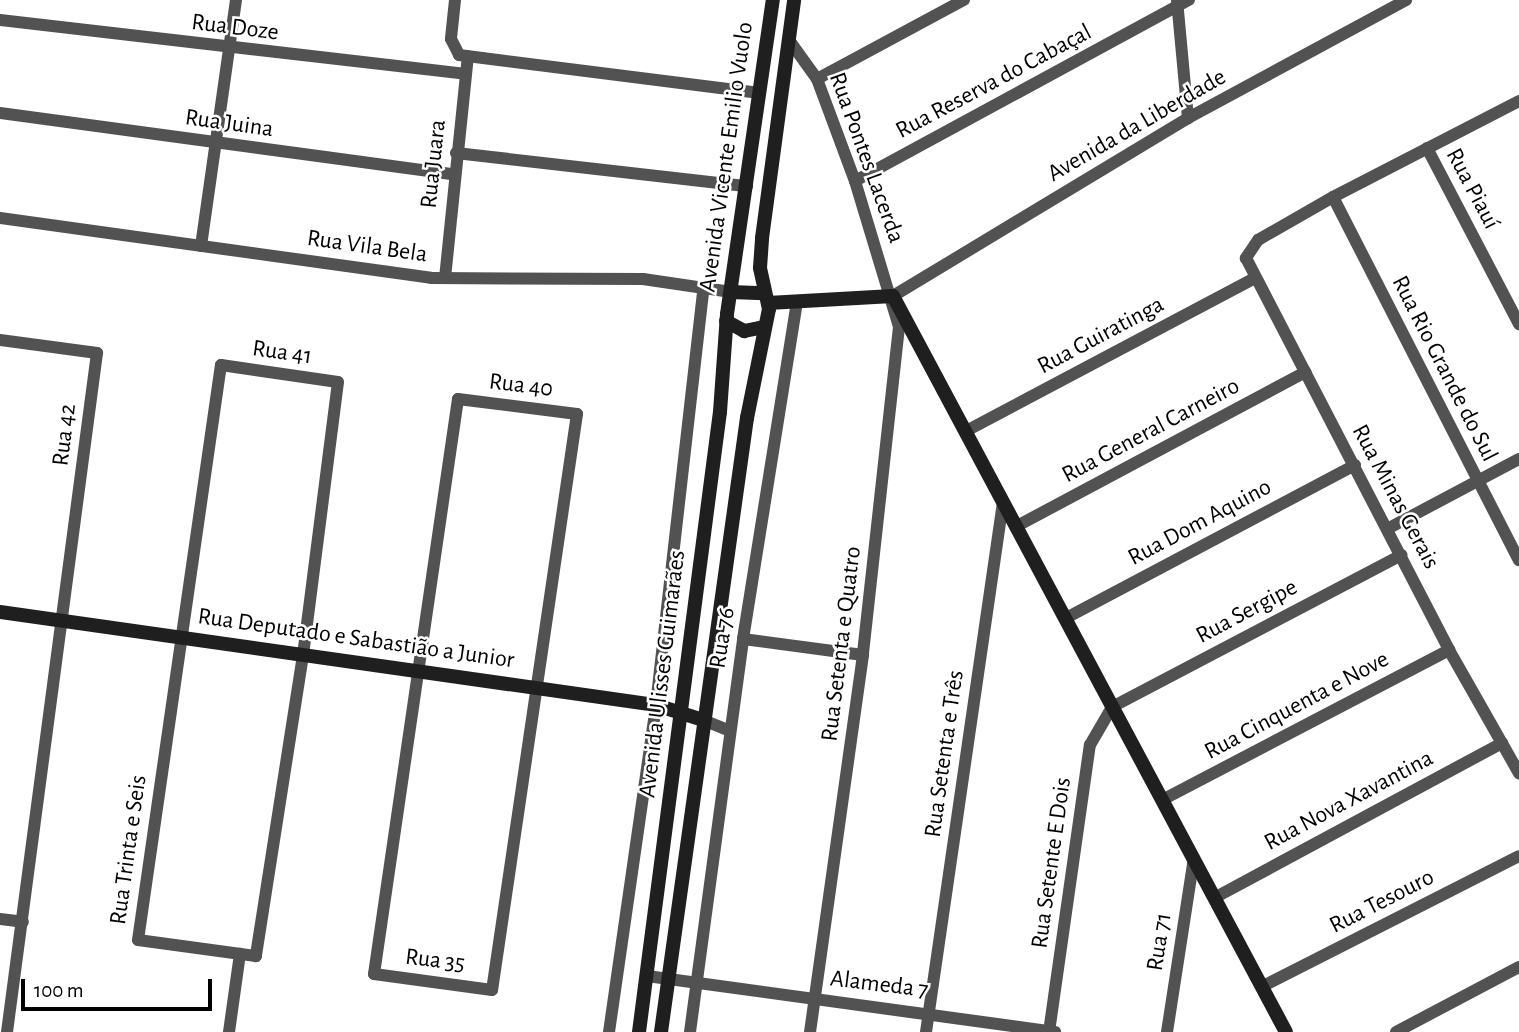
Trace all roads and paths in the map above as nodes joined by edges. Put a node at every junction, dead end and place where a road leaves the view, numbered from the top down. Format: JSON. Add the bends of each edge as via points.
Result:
{"nodes":[{"id":1,"x":236,"y":0,"type":"edge"},
{"id":2,"x":455,"y":0,"type":"edge"},
{"id":3,"x":773,"y":0,"type":"edge"},
{"id":4,"x":794,"y":0,"type":"edge"},
{"id":5,"x":964,"y":0,"type":"edge"},
{"id":6,"x":1189,"y":0,"type":"edge"},
{"id":7,"x":1406,"y":0,"type":"edge"},
{"id":8,"x":1177,"y":4,"type":"edge"},
{"id":9,"x":0,"y":20,"type":"edge"},
{"id":10,"x":789,"y":40,"type":"junction"},
{"id":11,"x":229,"y":49,"type":"junction"},
{"id":12,"x":468,"y":56,"type":"junction"},
{"id":13,"x":466,"y":74,"type":"junction"},
{"id":14,"x":817,"y":79,"type":"junction"},
{"id":15,"x":760,"y":93,"type":"junction"},
{"id":16,"x":1519,"y":102,"type":"edge"},
{"id":17,"x":0,"y":113,"type":"edge"},
{"id":18,"x":1188,"y":118,"type":"junction"},
{"id":19,"x":216,"y":144,"type":"junction"},
{"id":20,"x":1427,"y":148,"type":"junction"},
{"id":21,"x":456,"y":153,"type":"junction"},
{"id":22,"x":453,"y":174,"type":"junction"},
{"id":23,"x":855,"y":181,"type":"junction"},
{"id":24,"x":747,"y":186,"type":"junction"},
{"id":25,"x":1333,"y":197,"type":"junction"},
{"id":26,"x":0,"y":218,"type":"edge"},
{"id":27,"x":201,"y":246,"type":"junction"},
{"id":28,"x":445,"y":278,"type":"junction"},
{"id":29,"x":1255,"y":278,"type":"junction"},
{"id":30,"x":704,"y":286,"type":"junction"},
{"id":31,"x":730,"y":292,"type":"junction"},
{"id":32,"x":893,"y":296,"type":"junction"},
{"id":33,"x":766,"y":298,"type":"junction"},
{"id":34,"x":797,"y":301,"type":"junction"},
{"id":35,"x":726,"y":321,"type":"junction"},
{"id":36,"x":1519,"y":324,"type":"edge"},
{"id":37,"x":764,"y":327,"type":"junction"},
{"id":38,"x":0,"y":341,"type":"edge"},
{"id":39,"x":1305,"y":372,"type":"junction"},
{"id":40,"x":968,"y":430,"type":"junction"},
{"id":41,"x":1519,"y":459,"type":"edge"},
{"id":42,"x":1355,"y":465,"type":"junction"},
{"id":43,"x":1477,"y":482,"type":"junction"},
{"id":44,"x":1003,"y":502,"type":"junction"},
{"id":45,"x":1017,"y":526,"type":"junction"},
{"id":46,"x":1389,"y":528,"type":"junction"},
{"id":47,"x":1402,"y":555,"type":"junction"},
{"id":48,"x":1519,"y":560,"type":"edge"},
{"id":49,"x":0,"y":612,"type":"edge"},
{"id":50,"x":1066,"y":618,"type":"junction"},
{"id":51,"x":62,"y":621,"type":"junction"},
{"id":52,"x":179,"y":637,"type":"junction"},
{"id":53,"x":743,"y":639,"type":"junction"},
{"id":54,"x":1450,"y":650,"type":"junction"},
{"id":55,"x":303,"y":655,"type":"junction"},
{"id":56,"x":863,"y":655,"type":"junction"},
{"id":57,"x":418,"y":671,"type":"junction"},
{"id":58,"x":537,"y":687,"type":"junction"},
{"id":59,"x":656,"y":705,"type":"junction"},
{"id":60,"x":1112,"y":707,"type":"junction"},
{"id":61,"x":681,"y":711,"type":"junction"},
{"id":62,"x":703,"y":720,"type":"junction"},
{"id":63,"x":730,"y":731,"type":"junction"},
{"id":64,"x":1502,"y":743,"type":"junction"},
{"id":65,"x":1519,"y":773,"type":"edge"},
{"id":66,"x":1164,"y":799,"type":"junction"},
{"id":67,"x":1519,"y":856,"type":"edge"},
{"id":68,"x":1194,"y":858,"type":"junction"},
{"id":69,"x":1216,"y":897,"type":"junction"},
{"id":70,"x":0,"y":919,"type":"edge"},
{"id":71,"x":23,"y":922,"type":"junction"},
{"id":72,"x":240,"y":954,"type":"junction"},
{"id":73,"x":1519,"y":967,"type":"edge"},
{"id":74,"x":646,"y":976,"type":"junction"},
{"id":75,"x":668,"y":979,"type":"junction"},
{"id":76,"x":697,"y":982,"type":"junction"},
{"id":77,"x":1263,"y":986,"type":"junction"},
{"id":78,"x":6,"y":996,"type":"edge"},
{"id":79,"x":815,"y":998,"type":"junction"},
{"id":80,"x":928,"y":1012,"type":"junction"},
{"id":81,"x":7,"y":1032,"type":"edge"},
{"id":82,"x":229,"y":1032,"type":"edge"},
{"id":83,"x":609,"y":1032,"type":"edge"},
{"id":84,"x":639,"y":1032,"type":"edge"},
{"id":85,"x":661,"y":1032,"type":"edge"},
{"id":86,"x":690,"y":1032,"type":"edge"},
{"id":87,"x":810,"y":1032,"type":"edge"},
{"id":88,"x":926,"y":1032,"type":"edge"},
{"id":89,"x":1049,"y":1032,"type":"edge"},
{"id":90,"x":1055,"y":1032,"type":"edge"},
{"id":91,"x":1167,"y":1032,"type":"edge"},
{"id":92,"x":1286,"y":1032,"type":"edge"},
{"id":93,"x":1396,"y":1032,"type":"edge"}],
"edges":[{"from":1,"to":11,"type":"street"},
{"from":2,"to":12,"type":"street","via":[[451,39],[459,55]]},
{"from":3,"to":15,"type":"main road","name":"Avenida Vicente Emilio Vuolo"},
{"from":4,"to":10,"type":"main road","name":"Avenida Vicente Emilio Vuolo"},
{"from":5,"to":14,"type":"street"},
{"from":6,"to":8,"type":"street","name":"Rua Reserva do Cabaçal"},
{"from":7,"to":18,"type":"street","name":"Avenida da Liberdade"},
{"from":8,"to":18,"type":"street"},
{"from":8,"to":23,"type":"street","name":"Rua Reserva do Cabaçal"},
{"from":9,"to":11,"type":"street","name":"Rua Doze"},
{"from":10,"to":14,"type":"street","name":"Rua Pontes Lacerda"},
{"from":10,"to":33,"type":"main road","name":"Avenida Vicente Emilio Vuolo","via":[[762,238]]},
{"from":11,"to":13,"type":"street","name":"Rua Doze"},
{"from":11,"to":19,"type":"street"},
{"from":12,"to":13,"type":"street","name":"Rua Juara"},
{"from":12,"to":15,"type":"street"},
{"from":13,"to":21,"type":"street","name":"Rua Juara"},
{"from":14,"to":23,"type":"street","name":"Rua Pontes Lacerda"},
{"from":15,"to":24,"type":"main road","name":"Avenida Vicente Emilio Vuolo"},
{"from":16,"to":20,"type":"street"},
{"from":17,"to":19,"type":"street","name":"Rua Juina"},
{"from":18,"to":32,"type":"street","name":"Avenida da Liberdade"},
{"from":19,"to":22,"type":"street","name":"Rua Juina"},
{"from":19,"to":27,"type":"street"},
{"from":20,"to":25,"type":"street"},
{"from":20,"to":36,"type":"street","name":"Rua Piauí"},
{"from":21,"to":22,"type":"street","name":"Rua Juara"},
{"from":21,"to":24,"type":"street"},
{"from":22,"to":28,"type":"street","name":"Rua Juara"},
{"from":23,"to":32,"type":"street","name":"Rua Pontes Lacerda"},
{"from":24,"to":31,"type":"main road","name":"Avenida Vicente Emilio Vuolo"},
{"from":25,"to":29,"type":"street","name":"Rua Minas Gerais","via":[[1258,240],[1245,258]]},
{"from":25,"to":43,"type":"street","name":"Rua Rio Grande do Sul"},
{"from":26,"to":27,"type":"street","name":"Rua Vila Bela"},
{"from":27,"to":28,"type":"street","name":"Rua Vila Bela"},
{"from":28,"to":30,"type":"street","name":"Rua Vila Bela","via":[[643,279]]},
{"from":29,"to":39,"type":"street","name":"Rua Minas Gerais"},
{"from":29,"to":40,"type":"street","name":"Rua Guiratinga"},
{"from":30,"to":31,"type":"street","name":"Rua Vila Bela"},
{"from":30,"to":59,"type":"street"},
{"from":31,"to":33,"type":"main road"},
{"from":31,"to":35,"type":"main road","name":"Avenida Vicente Emilio Vuolo"},
{"from":32,"to":34,"type":"main road"},
{"from":32,"to":40,"type":"main road"},
{"from":32,"to":56,"type":"street","name":"Rua Setenta e Quatro","via":[[899,353]]},
{"from":33,"to":34,"type":"main road"},
{"from":33,"to":37,"type":"main road","name":"Avenida Vicente Emilio Vuolo"},
{"from":34,"to":53,"type":"street","name":"Rua 76"},
{"from":35,"to":37,"type":"main road","via":[[744,331]]},
{"from":35,"to":61,"type":"main road","name":"Avenida Ulisses Guimarães","via":[[720,412]]},
{"from":37,"to":62,"type":"main road","name":"Avenida Ulisses Guimarães"},
{"from":38,"to":51,"type":"street","name":"Rua 42","via":[[97,353]]},
{"from":39,"to":42,"type":"street","name":"Rua Minas Gerais"},
{"from":39,"to":45,"type":"street","name":"Rua General Carneiro"},
{"from":40,"to":44,"type":"main road"},
{"from":41,"to":43,"type":"street"},
{"from":42,"to":46,"type":"street","name":"Rua Minas Gerais"},
{"from":42,"to":50,"type":"street","name":"Rua Dom Aquino"},
{"from":43,"to":46,"type":"street"},
{"from":43,"to":48,"type":"street","name":"Rua Rio Grande do Sul"},
{"from":44,"to":45,"type":"main road"},
{"from":44,"to":80,"type":"street","name":"Rua Setenta e Três"},
{"from":45,"to":50,"type":"main road"},
{"from":46,"to":47,"type":"street","name":"Rua Minas Gerais"},
{"from":47,"to":54,"type":"street","name":"Rua Minas Gerais"},
{"from":47,"to":60,"type":"street","name":"Rua Sergipe"},
{"from":49,"to":51,"type":"main road","name":"Rua Deputado e Sabastião a Junior"},
{"from":50,"to":60,"type":"main road"},
{"from":51,"to":52,"type":"main road","name":"Rua Deputado e Sabastião a Junior"},
{"from":51,"to":71,"type":"street"},
{"from":52,"to":55,"type":"main road","name":"Rua Deputado e Sabastião a Junior"},
{"from":52,"to":55,"type":"street","name":"Rua 41","via":[[221,365],[338,382]]},
{"from":52,"to":72,"type":"street","name":"Rua Trinta e Seis","via":[[138,940]]},
{"from":53,"to":56,"type":"street"},
{"from":53,"to":63,"type":"street","name":"Rua 76"},
{"from":54,"to":64,"type":"street","name":"Rua Minas Gerais"},
{"from":54,"to":66,"type":"street","name":"Rua Cinquenta e Nove"},
{"from":55,"to":57,"type":"main road","name":"Rua Deputado e Sabastião a Junior"},
{"from":55,"to":72,"type":"street","via":[[257,956]]},
{"from":56,"to":79,"type":"street","name":"Rua Setenta e Quatro"},
{"from":57,"to":58,"type":"main road","name":"Rua Deputado e Sabastião a Junior"},
{"from":57,"to":58,"type":"street","name":"Rua 40","via":[[458,399],[577,414]]},
{"from":57,"to":58,"type":"street","name":"Rua 35","via":[[374,974],[492,990]]},
{"from":58,"to":59,"type":"main road","name":"Rua Deputado e Sabastião a Junior"},
{"from":59,"to":61,"type":"main road","name":"Rua Deputado e Sabastião a Junior"},
{"from":59,"to":83,"type":"street"},
{"from":60,"to":66,"type":"main road"},
{"from":60,"to":89,"type":"street","name":"Rua Setente E Dois","via":[[1090,745]]},
{"from":61,"to":62,"type":"main road","name":"Rua Deputado e Sabastião a Junior"},
{"from":61,"to":74,"type":"main road","name":"Avenida Ulisses Guimarães"},
{"from":62,"to":63,"type":"street"},
{"from":62,"to":75,"type":"main road","name":"Avenida Ulisses Guimarães"},
{"from":63,"to":76,"type":"street","name":"Rua 76"},
{"from":64,"to":65,"type":"street","name":"Rua Minas Gerais"},
{"from":64,"to":69,"type":"street","name":"Rua Nova Xavantina"},
{"from":66,"to":68,"type":"main road"},
{"from":67,"to":77,"type":"street","name":"Rua Tesouro"},
{"from":68,"to":69,"type":"main road"},
{"from":68,"to":91,"type":"street","name":"Rua 71"},
{"from":69,"to":77,"type":"main road"},
{"from":70,"to":71,"type":"street"},
{"from":71,"to":78,"type":"street"},
{"from":72,"to":82,"type":"street"},
{"from":73,"to":93,"type":"street"},
{"from":74,"to":75,"type":"street","name":"Alameda 7"},
{"from":74,"to":84,"type":"main road","name":"Avenida Ulisses Guimarães"},
{"from":75,"to":76,"type":"street","name":"Alameda 7"},
{"from":75,"to":85,"type":"main road","name":"Avenida Ulisses Guimarães"},
{"from":76,"to":79,"type":"street","name":"Alameda 7"},
{"from":76,"to":86,"type":"street","name":"Rua 76"},
{"from":77,"to":92,"type":"main road"},
{"from":78,"to":81,"type":"street"},
{"from":79,"to":80,"type":"street","name":"Alameda 7"},
{"from":79,"to":87,"type":"street","name":"Rua Setenta e Quatro"},
{"from":80,"to":88,"type":"street","name":"Rua Setenta e Três"},
{"from":80,"to":89,"type":"street","name":"Alameda 7"},
{"from":89,"to":90,"type":"street","name":"Alameda 7"}]}
